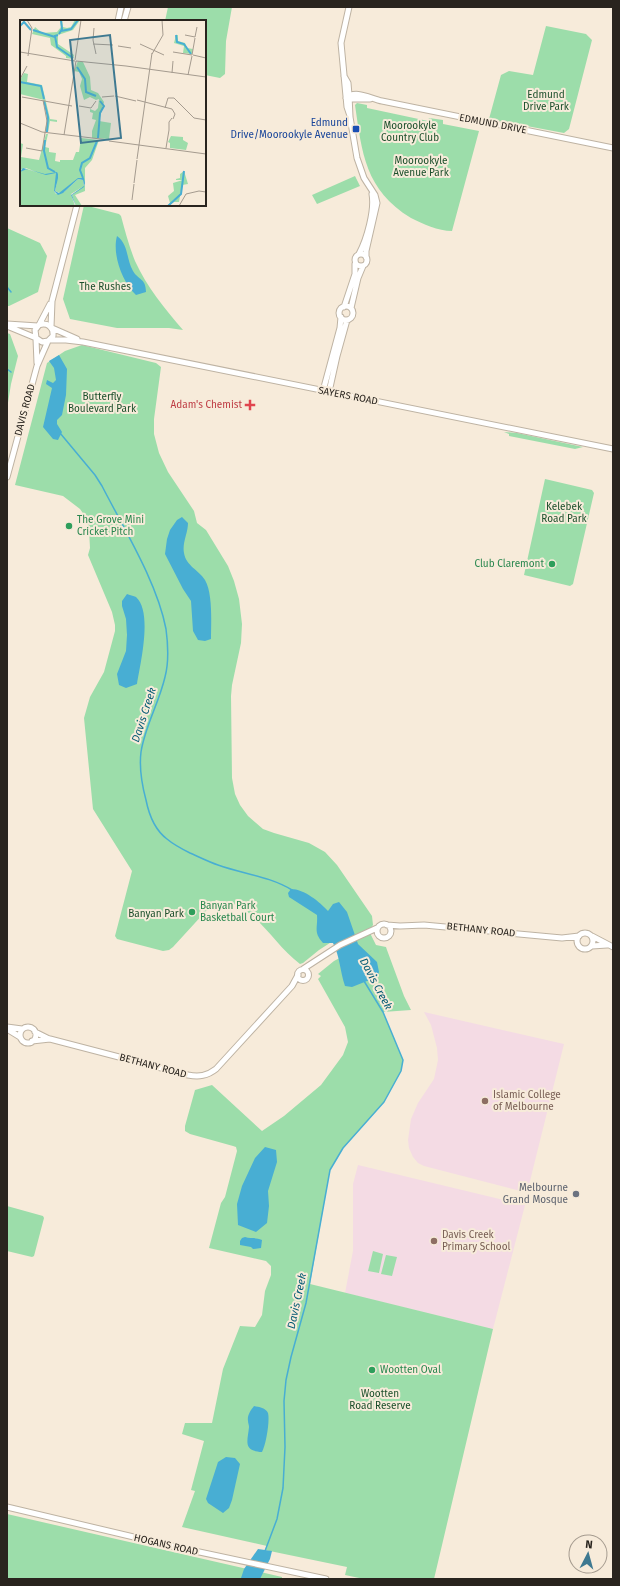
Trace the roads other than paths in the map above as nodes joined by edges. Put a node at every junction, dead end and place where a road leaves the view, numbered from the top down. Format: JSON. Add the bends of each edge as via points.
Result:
{"nodes":[{"id":1,"x":121,"y":7,"type":"edge"},
{"id":2,"x":128,"y":7,"type":"edge"},
{"id":3,"x":349,"y":7,"type":"edge"},
{"id":4,"x":118,"y":20,"type":"edge"},
{"id":5,"x":124,"y":20,"type":"edge"},
{"id":6,"x":348,"y":97,"type":"junction"},
{"id":7,"x":613,"y":148,"type":"edge"},
{"id":8,"x":371,"y":190,"type":"junction"},
{"id":9,"x":77,"y":206,"type":"edge"},
{"id":10,"x":359,"y":254,"type":"junction"},
{"id":11,"x":366,"y":257,"type":"junction"},
{"id":12,"x":355,"y":264,"type":"junction"},
{"id":13,"x":363,"y":266,"type":"junction"},
{"id":14,"x":52,"y":301,"type":"junction"},
{"id":15,"x":344,"y":307,"type":"junction"},
{"id":16,"x":351,"y":308,"type":"junction"},
{"id":17,"x":341,"y":317,"type":"junction"},
{"id":18,"x":347,"y":320,"type":"junction"},
{"id":19,"x":7,"y":325,"type":"edge"},
{"id":20,"x":38,"y":325,"type":"junction"},
{"id":21,"x":51,"y":327,"type":"junction"},
{"id":22,"x":36,"y":338,"type":"junction"},
{"id":23,"x":49,"y":341,"type":"junction"},
{"id":24,"x":83,"y":342,"type":"junction"},
{"id":25,"x":37,"y":366,"type":"junction"},
{"id":26,"x":323,"y":391,"type":"junction"},
{"id":27,"x":329,"y":392,"type":"junction"},
{"id":28,"x":613,"y":449,"type":"edge"},
{"id":29,"x":7,"y":477,"type":"edge"},
{"id":30,"x":387,"y":925,"type":"junction"},
{"id":31,"x":400,"y":926,"type":"junction"},
{"id":32,"x":377,"y":928,"type":"junction"},
{"id":33,"x":391,"y":933,"type":"junction"},
{"id":34,"x":363,"y":936,"type":"junction"},
{"id":35,"x":579,"y":936,"type":"junction"},
{"id":36,"x":592,"y":936,"type":"junction"},
{"id":37,"x":379,"y":937,"type":"junction"},
{"id":38,"x":562,"y":938,"type":"junction"},
{"id":39,"x":579,"y":946,"type":"junction"},
{"id":40,"x":592,"y":946,"type":"junction"},
{"id":41,"x":611,"y":946,"type":"edge"},
{"id":42,"x":315,"y":963,"type":"junction"},
{"id":43,"x":303,"y":969,"type":"junction"},
{"id":44,"x":308,"y":974,"type":"junction"},
{"id":45,"x":298,"y":975,"type":"junction"},
{"id":46,"x":303,"y":980,"type":"junction"},
{"id":47,"x":292,"y":986,"type":"junction"},
{"id":48,"x":7,"y":1028,"type":"edge"},
{"id":49,"x":22,"y":1029,"type":"junction"},
{"id":50,"x":35,"y":1032,"type":"junction"},
{"id":51,"x":20,"y":1037,"type":"junction"},
{"id":52,"x":50,"y":1039,"type":"junction"},
{"id":53,"x":32,"y":1041,"type":"junction"},
{"id":54,"x":7,"y":1507,"type":"edge"},
{"id":55,"x":326,"y":1579,"type":"edge"}],
"edges":[{"from":1,"to":4,"type":"street"},
{"from":2,"to":5,"type":"street"},
{"from":3,"to":6,"type":"street","via":[[341,41]]},
{"from":6,"to":7,"type":"street","name":"EDMUND DRIVE","via":[[373,99]]},
{"from":6,"to":8,"type":"street","via":[[347,110],[357,158]]},
{"from":8,"to":10,"type":"street","via":[[372,213]]},
{"from":8,"to":11,"type":"street","via":[[377,208]]},
{"from":9,"to":14,"type":"street"},
{"from":10,"to":11,"type":"street"},
{"from":10,"to":12,"type":"street","via":[[355,258]]},
{"from":11,"to":13,"type":"street","via":[[367,263]]},
{"from":12,"to":13,"type":"street"},
{"from":12,"to":15,"type":"street","via":[[355,274]]},
{"from":13,"to":16,"type":"street"},
{"from":14,"to":20,"type":"street"},
{"from":14,"to":21,"type":"street"},
{"from":15,"to":16,"type":"street"},
{"from":15,"to":17,"type":"street","via":[[340,311]]},
{"from":16,"to":18,"type":"street","via":[[352,315]]},
{"from":17,"to":18,"type":"street"},
{"from":17,"to":26,"type":"street"},
{"from":18,"to":27,"type":"street"},
{"from":19,"to":20,"type":"street"},
{"from":19,"to":22,"type":"street"},
{"from":20,"to":21,"type":"street","via":[[45,324]]},
{"from":20,"to":22,"type":"street","via":[[35,330]]},
{"from":21,"to":23,"type":"street","via":[[53,333]]},
{"from":21,"to":24,"type":"street","name":"SAYERS ROAD"},
{"from":22,"to":23,"type":"street","via":[[42,342]]},
{"from":22,"to":25,"type":"street"},
{"from":23,"to":24,"type":"street","name":"SAYERS ROAD"},
{"from":23,"to":25,"type":"street"},
{"from":24,"to":26,"type":"street","name":"SAYERS ROAD"},
{"from":25,"to":29,"type":"street","name":"DAVIS ROAD"},
{"from":26,"to":27,"type":"street","name":"SAYERS ROAD"},
{"from":27,"to":28,"type":"street","name":"SAYERS ROAD"},
{"from":30,"to":31,"type":"street","name":"BETHANY ROAD"},
{"from":30,"to":32,"type":"street","name":"BETHANY ROAD","via":[[381,924]]},
{"from":30,"to":33,"type":"street"},
{"from":31,"to":33,"type":"street","name":"BETHANY ROAD"},
{"from":31,"to":38,"type":"street","name":"BETHANY ROAD","via":[[424,925]]},
{"from":32,"to":34,"type":"street","name":"BETHANY ROAD"},
{"from":32,"to":37,"type":"street"},
{"from":33,"to":37,"type":"street","name":"BETHANY ROAD","via":[[386,938]]},
{"from":34,"to":37,"type":"street","name":"BETHANY ROAD"},
{"from":34,"to":42,"type":"street","name":"BETHANY ROAD","via":[[340,945]]},
{"from":35,"to":36,"type":"street","via":[[585,933]]},
{"from":35,"to":38,"type":"street","name":"BETHANY ROAD"},
{"from":35,"to":39,"type":"street"},
{"from":36,"to":40,"type":"street"},
{"from":36,"to":41,"type":"street"},
{"from":38,"to":39,"type":"street","name":"BETHANY ROAD"},
{"from":39,"to":40,"type":"street","via":[[586,949]]},
{"from":40,"to":41,"type":"street"},
{"from":42,"to":43,"type":"street","name":"BETHANY ROAD"},
{"from":42,"to":44,"type":"street","name":"BETHANY ROAD"},
{"from":43,"to":44,"type":"street"},
{"from":43,"to":45,"type":"street"},
{"from":44,"to":46,"type":"street","via":[[308,978]]},
{"from":45,"to":46,"type":"street"},
{"from":45,"to":47,"type":"street","name":"BETHANY ROAD"},
{"from":46,"to":47,"type":"street","name":"BETHANY ROAD"},
{"from":47,"to":52,"type":"street","name":"BETHANY ROAD","via":[[216,1068],[204,1076],[188,1075]]},
{"from":48,"to":49,"type":"street"},
{"from":48,"to":51,"type":"street"},
{"from":49,"to":50,"type":"street","via":[[30,1028]]},
{"from":49,"to":51,"type":"street"},
{"from":50,"to":52,"type":"street","name":"BETHANY ROAD"},
{"from":50,"to":53,"type":"street"},
{"from":51,"to":53,"type":"street","via":[[26,1043]]},
{"from":52,"to":53,"type":"street","name":"BETHANY ROAD"},
{"from":54,"to":55,"type":"street","name":"HOGANS ROAD"}]}
